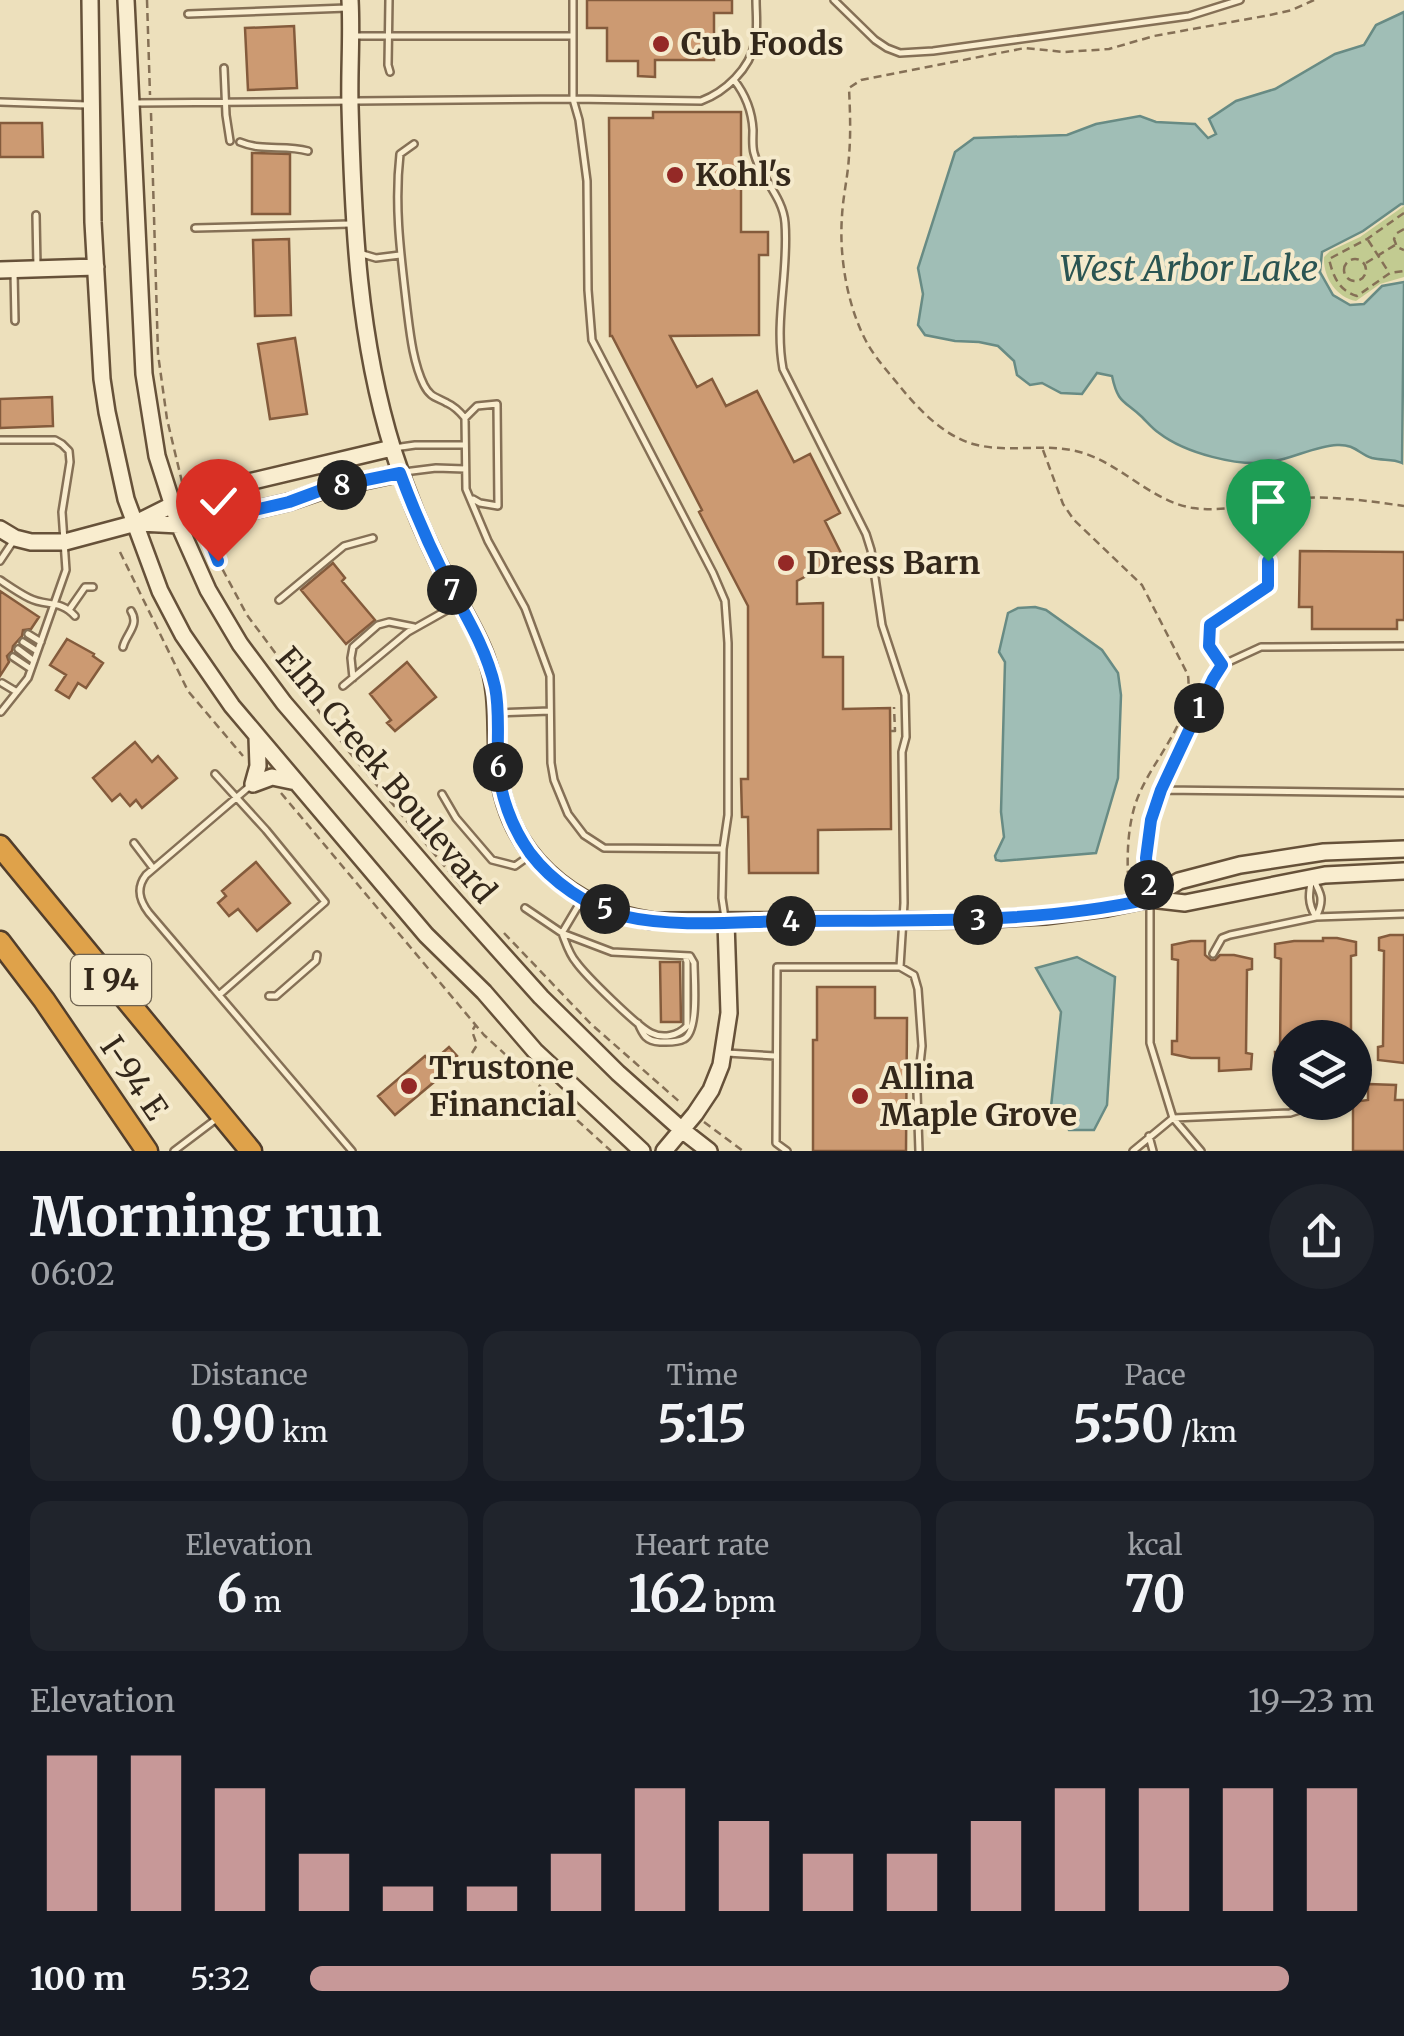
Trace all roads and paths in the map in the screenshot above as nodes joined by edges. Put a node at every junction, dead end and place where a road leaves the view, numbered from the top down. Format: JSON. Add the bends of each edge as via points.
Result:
{"nodes":[{"id":1,"x":90,"y":0,"type":"edge"},
{"id":2,"x":126,"y":0,"type":"edge"},
{"id":3,"x":147,"y":0,"type":"edge"},
{"id":4,"x":389,"y":0,"type":"edge"},
{"id":5,"x":573,"y":0,"type":"edge"},
{"id":6,"x":756,"y":0,"type":"edge"},
{"id":7,"x":834,"y":0,"type":"edge"},
{"id":8,"x":1240,"y":0,"type":"edge"},
{"id":9,"x":1314,"y":0,"type":"edge"},
{"id":10,"x":350,"y":4,"type":"edge"},
{"id":11,"x":188,"y":14,"type":"dead end"},
{"id":12,"x":350,"y":36,"type":"junction"},
{"id":13,"x":572,"y":36,"type":"junction"},
{"id":14,"x":389,"y":37,"type":"junction"},
{"id":15,"x":224,"y":68,"type":"dead end"},
{"id":16,"x":390,"y":72,"type":"dead end"},
{"id":17,"x":734,"y":80,"type":"junction"},
{"id":18,"x":573,"y":99,"type":"junction"},
{"id":19,"x":350,"y":101,"type":"junction"},
{"id":20,"x":0,"y":102,"type":"edge"},
{"id":21,"x":225,"y":102,"type":"junction"},
{"id":22,"x":131,"y":103,"type":"junction"},
{"id":23,"x":150,"y":104,"type":"junction"},
{"id":24,"x":90,"y":105,"type":"junction"},
{"id":25,"x":230,"y":141,"type":"dead end"},
{"id":26,"x":240,"y":142,"type":"dead end"},
{"id":27,"x":414,"y":144,"type":"dead end"},
{"id":28,"x":308,"y":151,"type":"dead end"},
{"id":29,"x":1404,"y":212,"type":"edge"},
{"id":30,"x":36,"y":215,"type":"dead end"},
{"id":31,"x":354,"y":224,"type":"junction"},
{"id":32,"x":195,"y":228,"type":"dead end"},
{"id":33,"x":1404,"y":229,"type":"edge"},
{"id":34,"x":1367,"y":239,"type":"junction"},
{"id":35,"x":1396,"y":245,"type":"junction"},
{"id":36,"x":1404,"y":250,"type":"edge"},
{"id":37,"x":1344,"y":251,"type":"junction"},
{"id":38,"x":356,"y":252,"type":"junction"},
{"id":39,"x":400,"y":256,"type":"junction"},
{"id":40,"x":1378,"y":256,"type":"junction"},
{"id":41,"x":1349,"y":261,"type":"junction"},
{"id":42,"x":1364,"y":264,"type":"junction"},
{"id":43,"x":96,"y":267,"type":"junction"},
{"id":44,"x":36,"y":268,"type":"junction"},
{"id":45,"x":7,"y":269,"type":"edge"},
{"id":46,"x":1404,"y":270,"type":"edge"},
{"id":47,"x":1390,"y":273,"type":"junction"},
{"id":48,"x":1361,"y":279,"type":"junction"},
{"id":49,"x":1367,"y":289,"type":"junction"},
{"id":50,"x":15,"y":320,"type":"dead end"},
{"id":51,"x":465,"y":418,"type":"junction"},
{"id":52,"x":0,"y":440,"type":"edge"},
{"id":53,"x":466,"y":445,"type":"junction"},
{"id":54,"x":392,"y":448,"type":"junction"},
{"id":55,"x":1042,"y":450,"type":"junction"},
{"id":56,"x":465,"y":470,"type":"junction"},
{"id":57,"x":400,"y":473,"type":"junction"},
{"id":58,"x":190,"y":496,"type":"junction"},
{"id":59,"x":470,"y":498,"type":"junction"},
{"id":60,"x":172,"y":505,"type":"junction"},
{"id":61,"x":1404,"y":506,"type":"edge"},
{"id":62,"x":203,"y":522,"type":"junction"},
{"id":63,"x":136,"y":523,"type":"junction"},
{"id":64,"x":179,"y":525,"type":"junction"},
{"id":65,"x":0,"y":529,"type":"edge"},
{"id":66,"x":15,"y":538,"type":"junction"},
{"id":67,"x":374,"y":538,"type":"dead end"},
{"id":68,"x":64,"y":542,"type":"junction"},
{"id":69,"x":120,"y":552,"type":"dead end"},
{"id":70,"x":1268,"y":561,"type":"dead end"},
{"id":71,"x":0,"y":562,"type":"edge"},
{"id":72,"x":0,"y":580,"type":"edge"},
{"id":73,"x":93,"y":587,"type":"dead end"},
{"id":74,"x":279,"y":600,"type":"dead end"},
{"id":75,"x":54,"y":603,"type":"junction"},
{"id":76,"x":459,"y":604,"type":"junction"},
{"id":77,"x":69,"y":610,"type":"junction"},
{"id":78,"x":131,"y":612,"type":"dead end"},
{"id":79,"x":75,"y":616,"type":"dead end"},
{"id":80,"x":32,"y":627,"type":"dead end"},
{"id":81,"x":414,"y":628,"type":"junction"},
{"id":82,"x":28,"y":634,"type":"dead end"},
{"id":83,"x":44,"y":634,"type":"junction"},
{"id":84,"x":22,"y":642,"type":"dead end"},
{"id":85,"x":40,"y":642,"type":"junction"},
{"id":86,"x":1404,"y":646,"type":"edge"},
{"id":87,"x":123,"y":647,"type":"dead end"},
{"id":88,"x":18,"y":649,"type":"dead end"},
{"id":89,"x":38,"y":652,"type":"junction"},
{"id":90,"x":13,"y":657,"type":"dead end"},
{"id":91,"x":34,"y":660,"type":"junction"},
{"id":92,"x":1222,"y":665,"type":"junction"},
{"id":93,"x":32,"y":670,"type":"junction"},
{"id":94,"x":353,"y":678,"type":"junction"},
{"id":95,"x":2,"y":683,"type":"edge"},
{"id":96,"x":344,"y":686,"type":"dead end"},
{"id":97,"x":18,"y":693,"type":"junction"},
{"id":98,"x":1,"y":712,"type":"edge"},
{"id":99,"x":550,"y":712,"type":"junction"},
{"id":100,"x":497,"y":714,"type":"junction"},
{"id":101,"x":894,"y":714,"type":"dead end"},
{"id":102,"x":890,"y":731,"type":"dead end"},
{"id":103,"x":257,"y":737,"type":"junction"},
{"id":104,"x":216,"y":774,"type":"dead end"},
{"id":105,"x":259,"y":778,"type":"junction"},
{"id":106,"x":296,"y":782,"type":"junction"},
{"id":107,"x":1161,"y":790,"type":"junction"},
{"id":108,"x":1404,"y":792,"type":"edge"},
{"id":109,"x":442,"y":794,"type":"dead end"},
{"id":110,"x":236,"y":798,"type":"junction"},
{"id":111,"x":134,"y":843,"type":"dead end"},
{"id":112,"x":0,"y":846,"type":"edge"},
{"id":113,"x":723,"y":849,"type":"junction"},
{"id":114,"x":1404,"y":849,"type":"edge"},
{"id":115,"x":531,"y":854,"type":"junction"},
{"id":116,"x":1310,"y":854,"type":"junction"},
{"id":117,"x":154,"y":869,"type":"junction"},
{"id":118,"x":1404,"y":870,"type":"edge"},
{"id":119,"x":1149,"y":875,"type":"junction"},
{"id":120,"x":1312,"y":877,"type":"junction"},
{"id":121,"x":464,"y":890,"type":"dead end"},
{"id":122,"x":583,"y":898,"type":"junction"},
{"id":123,"x":1150,"y":899,"type":"junction"},
{"id":124,"x":525,"y":908,"type":"dead end"},
{"id":125,"x":1404,"y":914,"type":"edge"},
{"id":126,"x":1316,"y":917,"type":"junction"},
{"id":127,"x":902,"y":920,"type":"junction"},
{"id":128,"x":726,"y":922,"type":"junction"},
{"id":129,"x":499,"y":928,"type":"dead end"},
{"id":130,"x":562,"y":933,"type":"junction"},
{"id":131,"x":0,"y":942,"type":"edge"},
{"id":132,"x":1213,"y":954,"type":"dead end"},
{"id":133,"x":316,"y":955,"type":"dead end"},
{"id":134,"x":900,"y":967,"type":"junction"},
{"id":135,"x":219,"y":995,"type":"junction"},
{"id":136,"x":269,"y":996,"type":"dead end"},
{"id":137,"x":476,"y":1025,"type":"junction"},
{"id":138,"x":724,"y":1052,"type":"junction"},
{"id":139,"x":472,"y":1053,"type":"dead end"},
{"id":140,"x":776,"y":1056,"type":"junction"},
{"id":141,"x":695,"y":1114,"type":"junction"},
{"id":142,"x":1272,"y":1114,"type":"edge"},
{"id":143,"x":221,"y":1116,"type":"junction"},
{"id":144,"x":1173,"y":1118,"type":"junction"},
{"id":145,"x":682,"y":1130,"type":"junction"},
{"id":146,"x":1150,"y":1136,"type":"junction"},
{"id":147,"x":147,"y":1151,"type":"edge"},
{"id":148,"x":174,"y":1151,"type":"edge"},
{"id":149,"x":251,"y":1151,"type":"edge"},
{"id":150,"x":352,"y":1151,"type":"edge"},
{"id":151,"x":611,"y":1151,"type":"edge"},
{"id":152,"x":642,"y":1151,"type":"edge"},
{"id":153,"x":664,"y":1151,"type":"edge"},
{"id":154,"x":709,"y":1151,"type":"edge"},
{"id":155,"x":743,"y":1151,"type":"edge"},
{"id":156,"x":787,"y":1151,"type":"edge"},
{"id":157,"x":919,"y":1151,"type":"edge"},
{"id":158,"x":1133,"y":1151,"type":"edge"},
{"id":159,"x":1153,"y":1151,"type":"edge"},
{"id":160,"x":1201,"y":1151,"type":"edge"}],
"edges":[{"from":1,"to":24,"type":"street"},
{"from":2,"to":22,"type":"street","name":"Elm Creek Boulevard"},
{"from":3,"to":23,"type":"path"},
{"from":4,"to":14,"type":"lane"},
{"from":5,"to":13,"type":"lane"},
{"from":6,"to":17,"type":"lane","via":[[756,40]]},
{"from":7,"to":8,"type":"lane","via":[[875,40],[900,53],[1189,16]]},
{"from":9,"to":55,"type":"path","via":[[1270,16],[1109,49],[1025,48],[861,80],[849,88],[842,254],[866,341],[936,424],[971,443]]},
{"from":10,"to":11,"type":"lane"},
{"from":10,"to":12,"type":"street"},
{"from":12,"to":14,"type":"lane"},
{"from":12,"to":19,"type":"street"},
{"from":13,"to":14,"type":"lane"},
{"from":13,"to":18,"type":"lane"},
{"from":14,"to":16,"type":"lane"},
{"from":15,"to":21,"type":"lane"},
{"from":17,"to":18,"type":"lane","via":[[701,101]]},
{"from":17,"to":127,"type":"lane","via":[[749,107],[754,153],[785,220],[783,369],[872,550],[882,625],[906,695]]},
{"from":18,"to":19,"type":"lane"},
{"from":18,"to":113,"type":"lane","via":[[587,181],[592,340],[726,608]]},
{"from":19,"to":21,"type":"lane"},
{"from":19,"to":31,"type":"street"},
{"from":20,"to":24,"type":"lane"},
{"from":21,"to":23,"type":"lane"},
{"from":21,"to":25,"type":"lane"},
{"from":22,"to":23,"type":"lane"},
{"from":22,"to":60,"type":"street","name":"Elm Creek Boulevard","via":[[144,374]]},
{"from":23,"to":58,"type":"path","via":[[158,354],[171,438]]},
{"from":24,"to":43,"type":"street"},
{"from":26,"to":28,"type":"lane"},
{"from":27,"to":39,"type":"lane","via":[[400,154],[398,167]]},
{"from":29,"to":34,"type":"path"},
{"from":30,"to":44,"type":"lane"},
{"from":31,"to":32,"type":"lane"},
{"from":31,"to":38,"type":"street"},
{"from":33,"to":35,"type":"path"},
{"from":34,"to":37,"type":"path"},
{"from":34,"to":40,"type":"path"},
{"from":35,"to":36,"type":"path"},
{"from":35,"to":40,"type":"path"},
{"from":37,"to":41,"type":"path"},
{"from":37,"to":49,"type":"path","via":[[1329,259],[1333,276],[1350,294]]},
{"from":38,"to":39,"type":"lane"},
{"from":38,"to":54,"type":"street","via":[[368,352]]},
{"from":39,"to":51,"type":"lane","via":[[423,384]]},
{"from":40,"to":42,"type":"path"},
{"from":40,"to":47,"type":"path"},
{"from":41,"to":42,"type":"path"},
{"from":41,"to":48,"type":"path","via":[[1345,274]]},
{"from":42,"to":48,"type":"path"},
{"from":43,"to":44,"type":"street"},
{"from":43,"to":63,"type":"street","via":[[106,412]]},
{"from":44,"to":45,"type":"street"},
{"from":45,"to":50,"type":"lane"},
{"from":46,"to":47,"type":"path"},
{"from":47,"to":49,"type":"path"},
{"from":48,"to":49,"type":"path"},
{"from":51,"to":53,"type":"lane"},
{"from":51,"to":59,"type":"lane","via":[[477,406],[497,404],[498,506]]},
{"from":52,"to":68,"type":"lane","via":[[54,440],[69,451]]},
{"from":53,"to":54,"type":"lane"},
{"from":53,"to":56,"type":"lane"},
{"from":54,"to":57,"type":"street"},
{"from":54,"to":58,"type":"street"},
{"from":55,"to":61,"type":"path","via":[[1071,450],[1099,460],[1190,508],[1328,498]]},
{"from":55,"to":119,"type":"path","via":[[1063,504],[1142,584],[1188,675],[1182,716],[1134,806],[1128,876]]},
{"from":56,"to":57,"type":"lane"},
{"from":56,"to":59,"type":"lane"},
{"from":57,"to":62,"type":"street"},
{"from":57,"to":76,"type":"street"},
{"from":58,"to":60,"type":"street"},
{"from":59,"to":99,"type":"lane","via":[[540,644],[550,676]]},
{"from":60,"to":63,"type":"street"},
{"from":60,"to":64,"type":"street","name":"Elm Creek Boulevard"},
{"from":62,"to":64,"type":"street"},
{"from":62,"to":121,"type":"path","via":[[247,614]]},
{"from":63,"to":64,"type":"street"},
{"from":63,"to":68,"type":"street"},
{"from":63,"to":103,"type":"street","via":[[183,635]]},
{"from":64,"to":145,"type":"street","name":"Elm Creek Boulevard","via":[[208,590],[284,703],[541,997]]},
{"from":65,"to":66,"type":"street"},
{"from":66,"to":68,"type":"street"},
{"from":66,"to":71,"type":"lane"},
{"from":67,"to":74,"type":"lane","via":[[344,546]]},
{"from":68,"to":75,"type":"lane","via":[[66,570]]},
{"from":69,"to":105,"type":"path","via":[[188,691]]},
{"from":70,"to":92,"type":"lane","via":[[1268,586],[1210,625],[1209,646]]},
{"from":72,"to":75,"type":"lane","via":[[28,598]]},
{"from":73,"to":77,"type":"lane","via":[[85,587]]},
{"from":75,"to":77,"type":"lane"},
{"from":75,"to":83,"type":"lane"},
{"from":76,"to":81,"type":"lane"},
{"from":76,"to":100,"type":"street","via":[[486,656]]},
{"from":77,"to":79,"type":"lane"},
{"from":78,"to":87,"type":"lane","via":[[134,626]]},
{"from":80,"to":83,"type":"lane"},
{"from":81,"to":94,"type":"lane"},
{"from":81,"to":94,"type":"lane","via":[[378,624],[353,647]]},
{"from":82,"to":85,"type":"lane"},
{"from":83,"to":85,"type":"lane"},
{"from":84,"to":89,"type":"lane"},
{"from":85,"to":89,"type":"lane"},
{"from":86,"to":92,"type":"lane","via":[[1261,647]]},
{"from":88,"to":91,"type":"lane"},
{"from":89,"to":91,"type":"lane"},
{"from":90,"to":93,"type":"lane"},
{"from":91,"to":93,"type":"lane"},
{"from":92,"to":107,"type":"lane"},
{"from":93,"to":97,"type":"lane"},
{"from":94,"to":96,"type":"lane"},
{"from":95,"to":97,"type":"lane"},
{"from":97,"to":98,"type":"lane"},
{"from":99,"to":100,"type":"lane"},
{"from":99,"to":113,"type":"lane","via":[[554,780],[584,836],[604,848]]},
{"from":100,"to":115,"type":"street","via":[[503,798]]},
{"from":101,"to":102,"type":"path"},
{"from":103,"to":105,"type":"street"},
{"from":103,"to":106,"type":"street"},
{"from":104,"to":110,"type":"lane"},
{"from":105,"to":106,"type":"street"},
{"from":105,"to":110,"type":"lane"},
{"from":105,"to":137,"type":"path"},
{"from":106,"to":152,"type":"street","via":[[426,935]]},
{"from":107,"to":108,"type":"lane"},
{"from":107,"to":119,"type":"lane","via":[[1151,820]]},
{"from":109,"to":115,"type":"lane","via":[[492,860],[515,866]]},
{"from":110,"to":117,"type":"lane"},
{"from":110,"to":135,"type":"lane","via":[[325,902]]},
{"from":111,"to":117,"type":"lane"},
{"from":112,"to":143,"type":"highway","number":"I 94"},
{"from":113,"to":128,"type":"lane"},
{"from":114,"to":116,"type":"street"},
{"from":115,"to":122,"type":"street"},
{"from":116,"to":120,"type":"lane"},
{"from":116,"to":123,"type":"street","via":[[1179,881]]},
{"from":117,"to":135,"type":"lane","via":[[141,882],[143,905]]},
{"from":118,"to":120,"type":"street"},
{"from":119,"to":123,"type":"lane"},
{"from":120,"to":123,"type":"street","via":[[1185,902]]},
{"from":120,"to":126,"type":"lane","via":[[1308,898]]},
{"from":120,"to":126,"type":"lane","via":[[1322,906]]},
{"from":122,"to":128,"type":"street","via":[[638,919]]},
{"from":122,"to":130,"type":"lane"},
{"from":123,"to":127,"type":"street","via":[[1045,916]]},
{"from":123,"to":144,"type":"lane","via":[[1150,1043]]},
{"from":124,"to":130,"type":"lane"},
{"from":125,"to":126,"type":"lane"},
{"from":126,"to":132,"type":"lane","via":[[1230,935]]},
{"from":127,"to":128,"type":"street"},
{"from":127,"to":134,"type":"lane"},
{"from":128,"to":138,"type":"street"},
{"from":129,"to":141,"type":"path","via":[[591,1024]]},
{"from":130,"to":130,"type":"lane","via":[[612,952],[690,956],[694,1024],[688,1036],[652,1042],[644,1036],[574,960]]},
{"from":131,"to":147,"type":"highway","name":"I-94 E","number":"I 94"},
{"from":133,"to":136,"type":"lane"},
{"from":134,"to":140,"type":"lane","via":[[776,967]]},
{"from":134,"to":157,"type":"lane","via":[[914,975],[918,989]]},
{"from":135,"to":150,"type":"lane"},
{"from":137,"to":139,"type":"path"},
{"from":137,"to":151,"type":"path"},
{"from":138,"to":140,"type":"lane"},
{"from":138,"to":141,"type":"street"},
{"from":140,"to":156,"type":"lane","via":[[776,1143]]},
{"from":141,"to":145,"type":"street"},
{"from":141,"to":155,"type":"path"},
{"from":142,"to":144,"type":"lane"},
{"from":143,"to":148,"type":"lane"},
{"from":143,"to":149,"type":"highway","number":"I 94"},
{"from":144,"to":146,"type":"lane"},
{"from":144,"to":160,"type":"lane"},
{"from":145,"to":153,"type":"street"},
{"from":145,"to":154,"type":"street","name":"Elm Creek Boulevard"},
{"from":146,"to":158,"type":"lane"},
{"from":146,"to":159,"type":"lane"}]}
